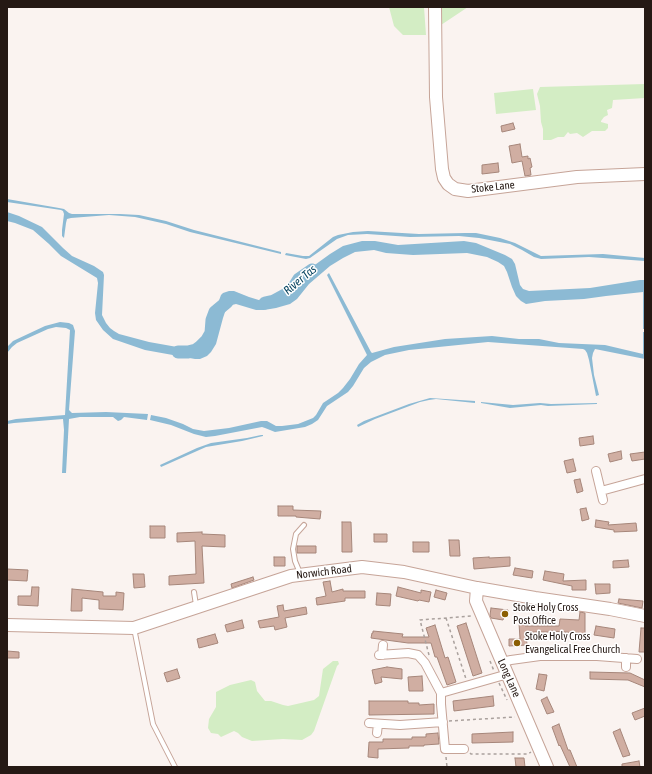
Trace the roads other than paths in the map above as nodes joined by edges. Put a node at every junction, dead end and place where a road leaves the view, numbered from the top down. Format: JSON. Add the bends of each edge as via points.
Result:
{"nodes":[{"id":1,"x":435,"y":7,"type":"edge"},
{"id":2,"x":645,"y":174,"type":"edge"},
{"id":3,"x":596,"y":471,"type":"dead end"},
{"id":4,"x":645,"y":479,"type":"edge"},
{"id":5,"x":601,"y":490,"type":"junction"},
{"id":6,"x":603,"y":500,"type":"dead end"},
{"id":7,"x":304,"y":525,"type":"dead end"},
{"id":8,"x":301,"y":575,"type":"junction"},
{"id":9,"x":477,"y":588,"type":"junction"},
{"id":10,"x":194,"y":592,"type":"dead end"},
{"id":11,"x":197,"y":607,"type":"junction"},
{"id":12,"x":645,"y":616,"type":"edge"},
{"id":13,"x":7,"y":625,"type":"edge"},
{"id":14,"x":134,"y":628,"type":"junction"},
{"id":15,"x":383,"y":645,"type":"dead end"},
{"id":16,"x":626,"y":658,"type":"junction"},
{"id":17,"x":637,"y":659,"type":"dead end"},
{"id":18,"x":502,"y":662,"type":"junction"},
{"id":19,"x":626,"y":667,"type":"dead end"},
{"id":20,"x":508,"y":674,"type":"junction"},
{"id":21,"x":441,"y":693,"type":"junction"},
{"id":22,"x":444,"y":722,"type":"junction"},
{"id":23,"x":368,"y":724,"type":"dead end"},
{"id":24,"x":378,"y":724,"type":"junction"},
{"id":25,"x":377,"y":733,"type":"dead end"},
{"id":26,"x":464,"y":749,"type":"road end"},
{"id":27,"x":175,"y":767,"type":"edge"},
{"id":28,"x":547,"y":767,"type":"edge"}],
"edges":[{"from":1,"to":2,"type":"street","name":"Stoke Lane","via":[[436,97],[442,170],[448,184],[455,189],[468,191],[577,177]]},
{"from":3,"to":5,"type":"street"},
{"from":4,"to":5,"type":"street"},
{"from":5,"to":6,"type":"street"},
{"from":7,"to":8,"type":"lane","via":[[296,534],[293,549]]},
{"from":8,"to":9,"type":"street","name":"Norwich Road","via":[[362,567],[404,572]]},
{"from":8,"to":11,"type":"street","name":"Norwich Road"},
{"from":9,"to":12,"type":"street","name":"Norwich Road"},
{"from":9,"to":18,"type":"street","name":"Long Lane","via":[[476,601]]},
{"from":10,"to":11,"type":"lane"},
{"from":11,"to":14,"type":"street","name":"Norwich Road"},
{"from":13,"to":14,"type":"street","name":"Norwich Road"},
{"from":14,"to":27,"type":"lane","via":[[153,724]]},
{"from":15,"to":21,"type":"street","via":[[381,655],[418,655]]},
{"from":16,"to":17,"type":"street"},
{"from":16,"to":18,"type":"street","via":[[540,656]]},
{"from":16,"to":19,"type":"street"},
{"from":18,"to":20,"type":"street","name":"Long Lane"},
{"from":20,"to":21,"type":"street"},
{"from":20,"to":28,"type":"street","name":"Long Lane"},
{"from":21,"to":22,"type":"street"},
{"from":22,"to":24,"type":"street"},
{"from":22,"to":26,"type":"street","via":[[445,749]]},
{"from":23,"to":24,"type":"street"},
{"from":24,"to":25,"type":"street"}]}
